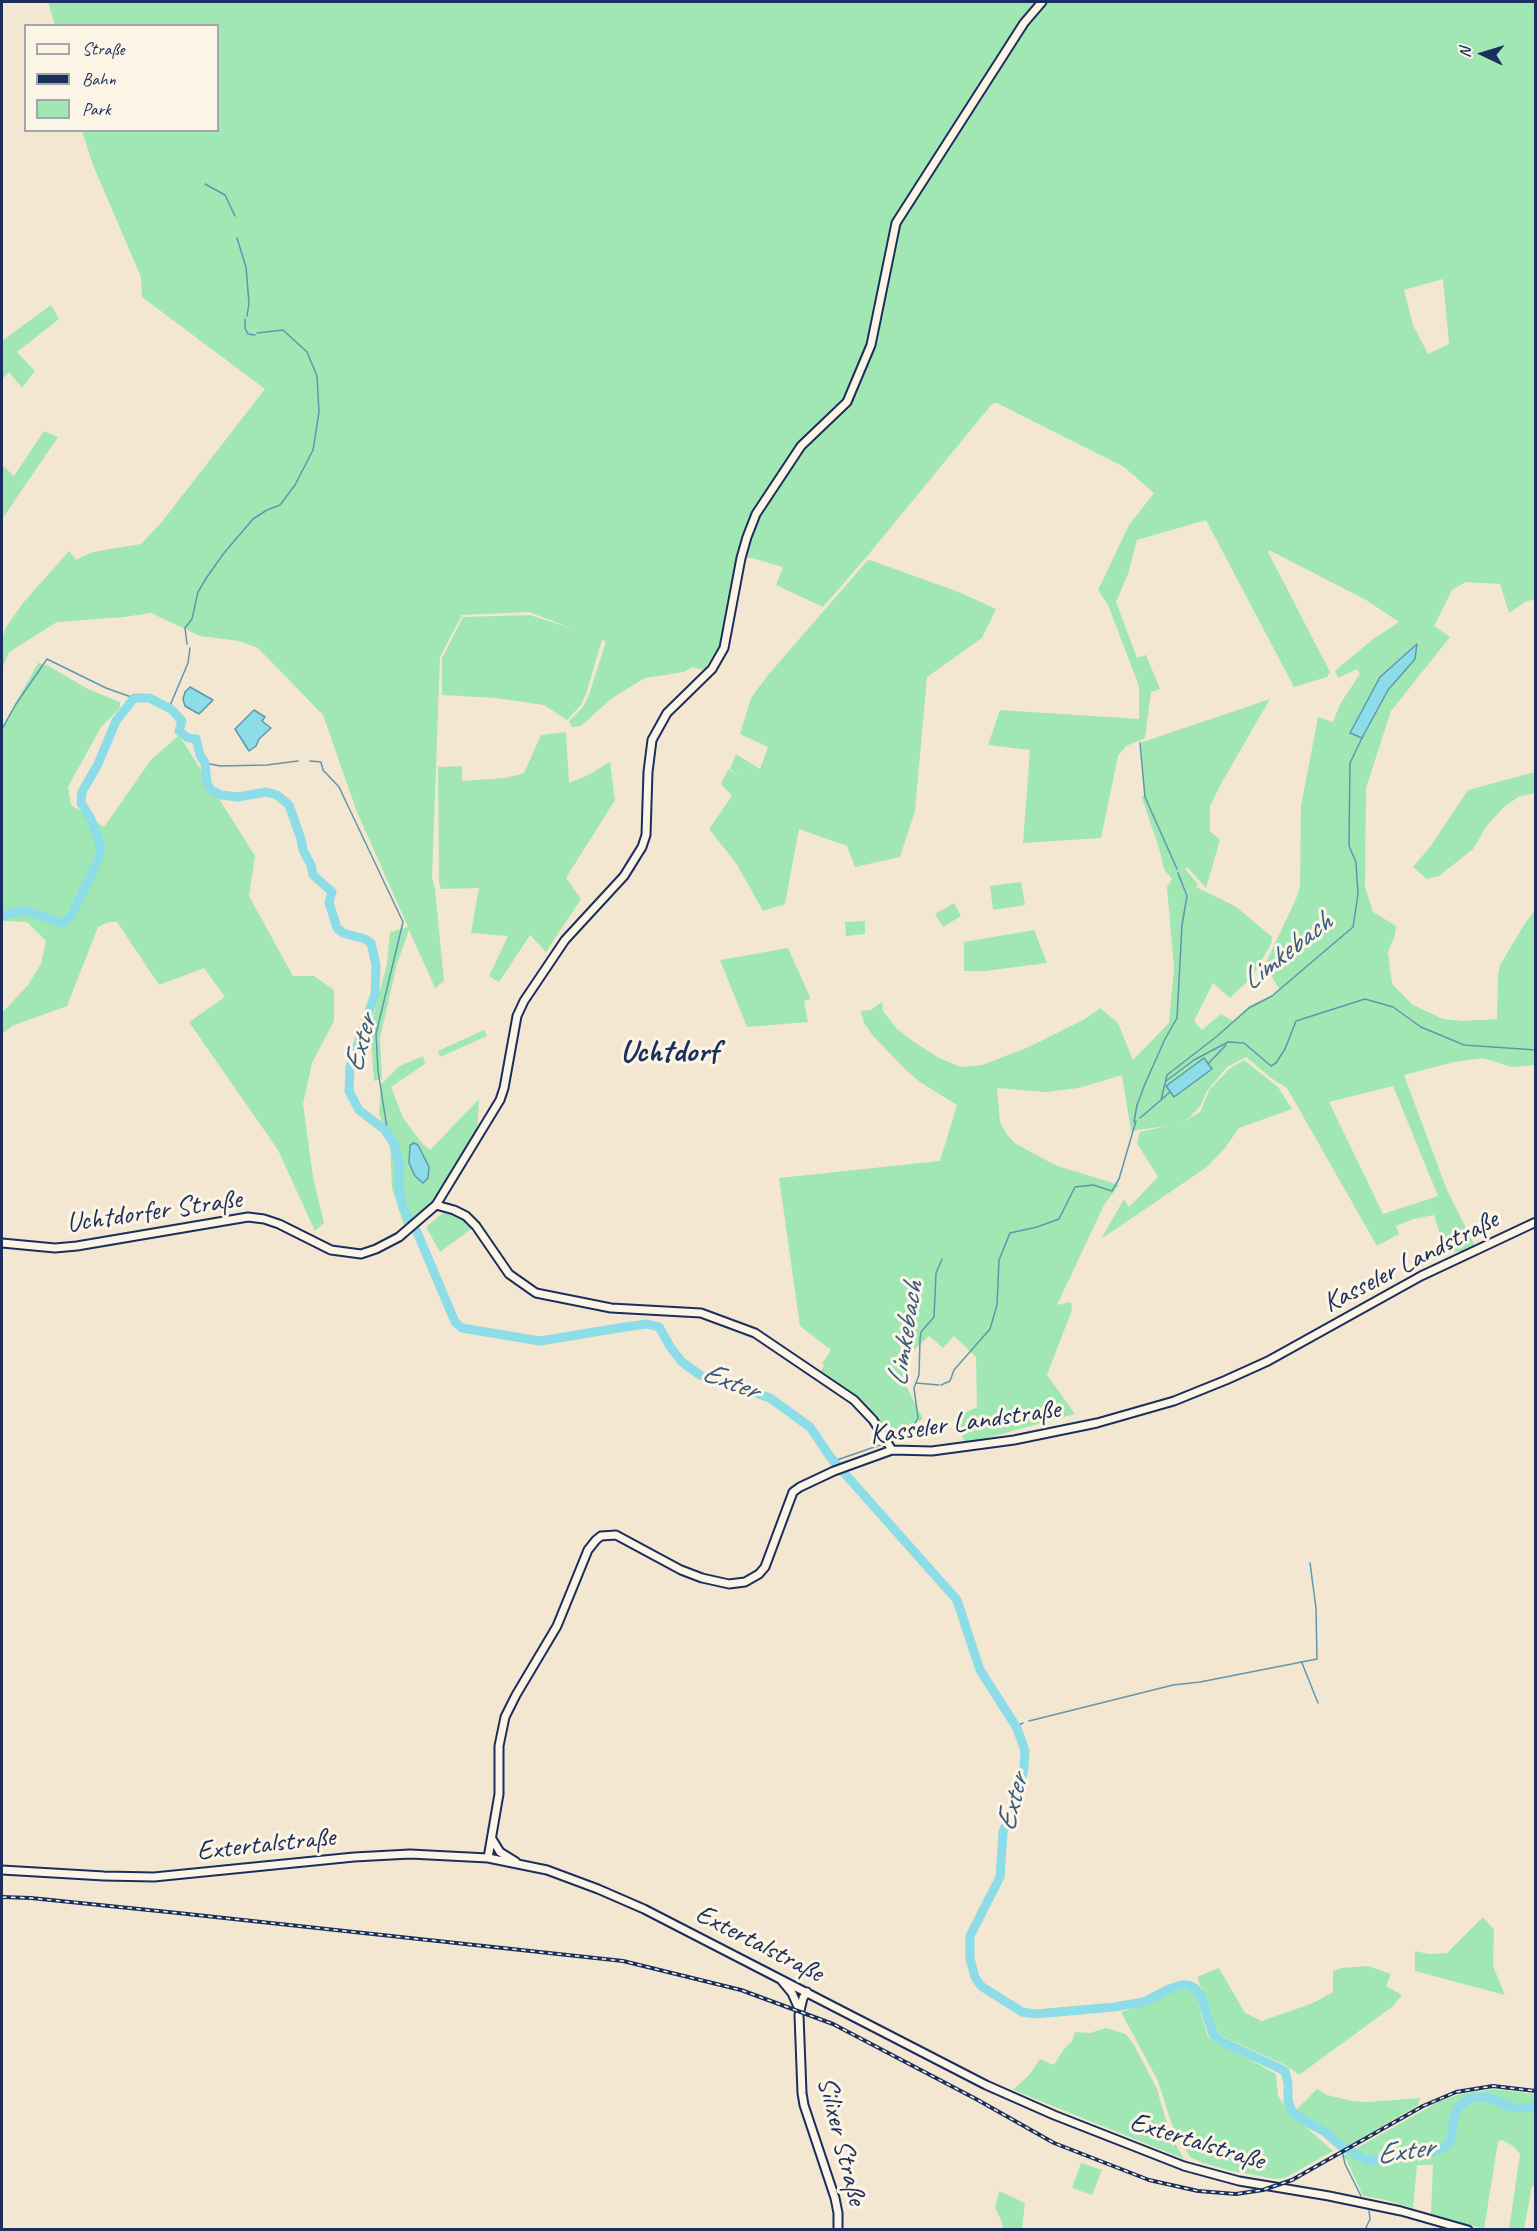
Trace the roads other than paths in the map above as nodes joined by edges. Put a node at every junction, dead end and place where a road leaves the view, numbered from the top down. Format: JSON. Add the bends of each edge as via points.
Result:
{"nodes":[{"id":1,"x":1042,"y":2,"type":"edge"},
{"id":2,"x":436,"y":1205,"type":"junction"},
{"id":3,"x":1536,"y":1222,"type":"edge"},
{"id":4,"x":2,"y":1243,"type":"edge"},
{"id":5,"x":892,"y":1449,"type":"junction"},
{"id":6,"x":492,"y":1839,"type":"junction"},
{"id":7,"x":488,"y":1858,"type":"junction"},
{"id":8,"x":518,"y":1864,"type":"junction"},
{"id":9,"x":2,"y":1870,"type":"edge"},
{"id":10,"x":780,"y":1979,"type":"junction"},
{"id":11,"x":807,"y":1992,"type":"junction"},
{"id":12,"x":800,"y":2011,"type":"junction"},
{"id":13,"x":838,"y":2229,"type":"edge"},
{"id":14,"x":1468,"y":2229,"type":"edge"}],
"edges":[{"from":1,"to":2,"type":"street","name":"Uchtdorfer Straße","via":[[1024,23],[896,223],[871,345],[847,402],[801,446],[756,514],[747,537],[720,656],[667,713],[652,740],[642,848],[624,876],[565,940],[524,1001],[517,1016],[500,1100]]},
{"from":2,"to":4,"type":"street","name":"Uchtdorfer Straße","via":[[407,1231],[376,1250],[361,1254],[331,1250],[279,1224],[248,1217],[77,1246]]},
{"from":2,"to":5,"type":"street","via":[[471,1221],[510,1274],[526,1288],[547,1297],[611,1308],[701,1313],[746,1329],[854,1401],[873,1420]]},
{"from":3,"to":5,"type":"street","name":"Kasseler Landstraße","via":[[1421,1276],[1268,1361],[1174,1401],[1097,1423],[1014,1440],[933,1451]]},
{"from":5,"to":6,"type":"street","name":"Kasseler Landstraße","via":[[847,1465],[793,1492],[765,1567],[745,1582],[722,1583],[690,1574],[616,1535],[596,1540],[588,1550],[557,1626],[505,1717]]},
{"from":6,"to":7,"type":"street","name":"Kasseler Landstraße"},
{"from":6,"to":8,"type":"street","via":[[500,1852]]},
{"from":7,"to":8,"type":"street","name":"Extertalstraße"},
{"from":7,"to":9,"type":"street","name":"Extertalstraße","via":[[386,1855],[154,1877]]},
{"from":8,"to":10,"type":"street","name":"Extertalstraße","via":[[547,1870],[621,1898]]},
{"from":10,"to":11,"type":"street","name":"Extertalstraße"},
{"from":10,"to":12,"type":"street"},
{"from":11,"to":12,"type":"street","name":"Silixer Straße"},
{"from":11,"to":14,"type":"street","name":"Extertalstraße","via":[[986,2085],[1184,2166]]},
{"from":12,"to":13,"type":"street","name":"Silixer Straße","via":[[804,2106],[835,2198]]}]}
